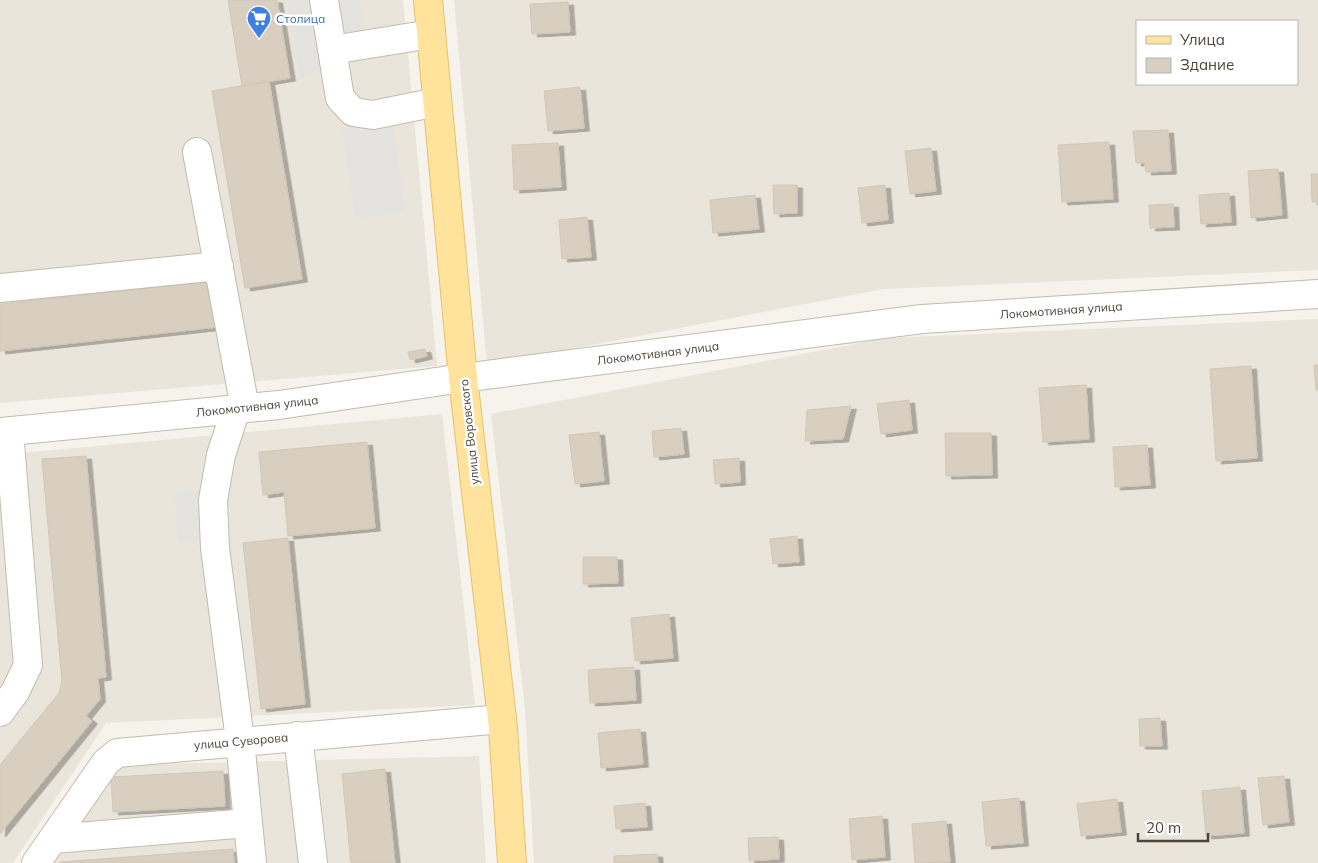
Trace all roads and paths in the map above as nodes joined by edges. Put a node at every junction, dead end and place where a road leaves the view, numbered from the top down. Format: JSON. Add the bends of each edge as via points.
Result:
{"nodes":[{"id":1,"x":324,"y":0,"type":"edge"},
{"id":2,"x":428,"y":0,"type":"edge"},
{"id":3,"x":431,"y":34,"type":"junction"},
{"id":4,"x":332,"y":50,"type":"junction"},
{"id":5,"x":437,"y":102,"type":"junction"},
{"id":6,"x":197,"y":152,"type":"dead end"},
{"id":7,"x":219,"y":266,"type":"junction"},
{"id":8,"x":0,"y":288,"type":"edge"},
{"id":9,"x":1318,"y":294,"type":"edge"},
{"id":10,"x":463,"y":378,"type":"junction"},
{"id":11,"x":241,"y":409,"type":"junction"},
{"id":12,"x":4,"y":431,"type":"edge"},
{"id":13,"x":0,"y":712,"type":"edge"},
{"id":14,"x":502,"y":719,"type":"junction"},
{"id":15,"x":298,"y":736,"type":"junction"},
{"id":16,"x":240,"y":740,"type":"junction"},
{"id":17,"x":248,"y":823,"type":"junction"},
{"id":18,"x":52,"y":839,"type":"junction"},
{"id":19,"x":36,"y":863,"type":"edge"},
{"id":20,"x":252,"y":863,"type":"edge"},
{"id":21,"x":313,"y":863,"type":"edge"},
{"id":22,"x":512,"y":863,"type":"edge"}],
"edges":[{"from":1,"to":4,"type":"street"},
{"from":2,"to":3,"type":"main road","name":"улица Воровского"},
{"from":3,"to":4,"type":"street"},
{"from":3,"to":5,"type":"main road","name":"улица Воровского"},
{"from":4,"to":5,"type":"street","via":[[340,98],[353,112],[373,114]]},
{"from":5,"to":10,"type":"main road","name":"улица Воровского"},
{"from":6,"to":7,"type":"street"},
{"from":7,"to":8,"type":"street"},
{"from":7,"to":11,"type":"street"},
{"from":9,"to":10,"type":"street","name":"Локомотивная улица","via":[[922,319]]},
{"from":10,"to":11,"type":"street","name":"Локомотивная улица"},
{"from":10,"to":14,"type":"main road","name":"улица Воровского"},
{"from":11,"to":12,"type":"street","name":"Локомотивная улица"},
{"from":11,"to":16,"type":"street","via":[[220,455],[213,500],[215,548]]},
{"from":12,"to":13,"type":"street","via":[[28,665],[15,692]]},
{"from":14,"to":15,"type":"street","name":"улица Суворова"},
{"from":14,"to":22,"type":"main road","name":"улица Воровского"},
{"from":15,"to":16,"type":"street","name":"улица Суворова"},
{"from":15,"to":21,"type":"street"},
{"from":16,"to":17,"type":"street"},
{"from":16,"to":18,"type":"street","name":"улица Суворова","via":[[117,753],[106,762]]},
{"from":17,"to":18,"type":"street"},
{"from":17,"to":20,"type":"street"},
{"from":18,"to":19,"type":"street","name":"улица Суворова"}]}
